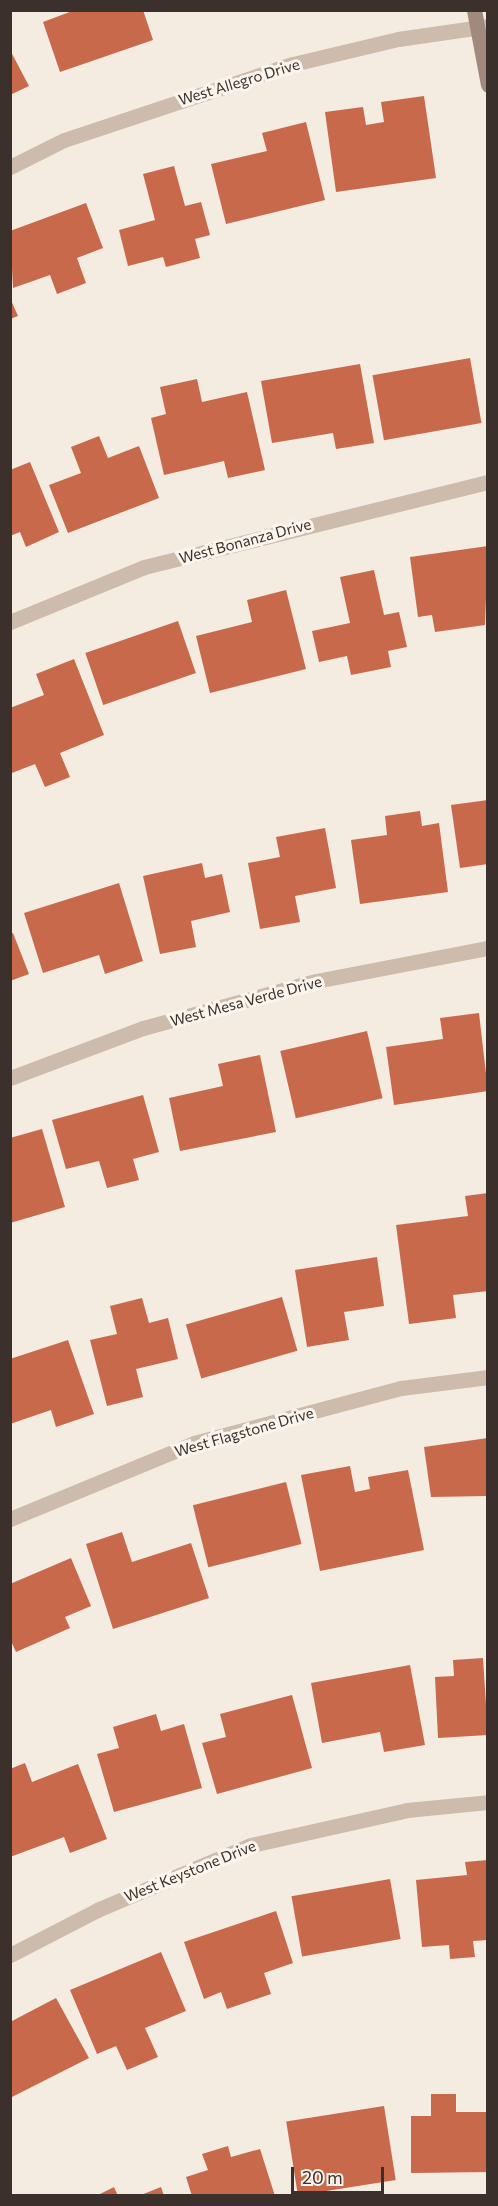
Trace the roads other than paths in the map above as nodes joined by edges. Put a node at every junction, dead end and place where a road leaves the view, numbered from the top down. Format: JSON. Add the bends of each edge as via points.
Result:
{"nodes":[{"id":1,"x":474,"y":10,"type":"edge"},
{"id":2,"x":482,"y":28,"type":"edge"},
{"id":3,"x":488,"y":84,"type":"edge"},
{"id":4,"x":10,"y":167,"type":"edge"},
{"id":5,"x":488,"y":482,"type":"edge"},
{"id":6,"x":10,"y":622,"type":"edge"},
{"id":7,"x":488,"y":948,"type":"edge"},
{"id":8,"x":10,"y":1078,"type":"edge"},
{"id":9,"x":488,"y":1377,"type":"edge"},
{"id":10,"x":10,"y":1519,"type":"edge"},
{"id":11,"x":488,"y":1802,"type":"edge"},
{"id":12,"x":10,"y":1955,"type":"edge"}],
"edges":[{"from":1,"to":2,"type":"street"},
{"from":2,"to":3,"type":"street"},
{"from":2,"to":4,"type":"street","name":"West Allegro Drive","via":[[398,39],[293,64],[64,140]]},
{"from":5,"to":6,"type":"street","name":"West Bonanza Drive","via":[[144,567]]},
{"from":7,"to":8,"type":"street","name":"West Mesa Verde Drive","via":[[316,981],[143,1028]]},
{"from":9,"to":10,"type":"street","name":"West Flagstone Drive","via":[[401,1388],[194,1443]]},
{"from":11,"to":12,"type":"street","name":"West Keystone Drive","via":[[407,1810],[251,1845],[97,1910]]}]}
